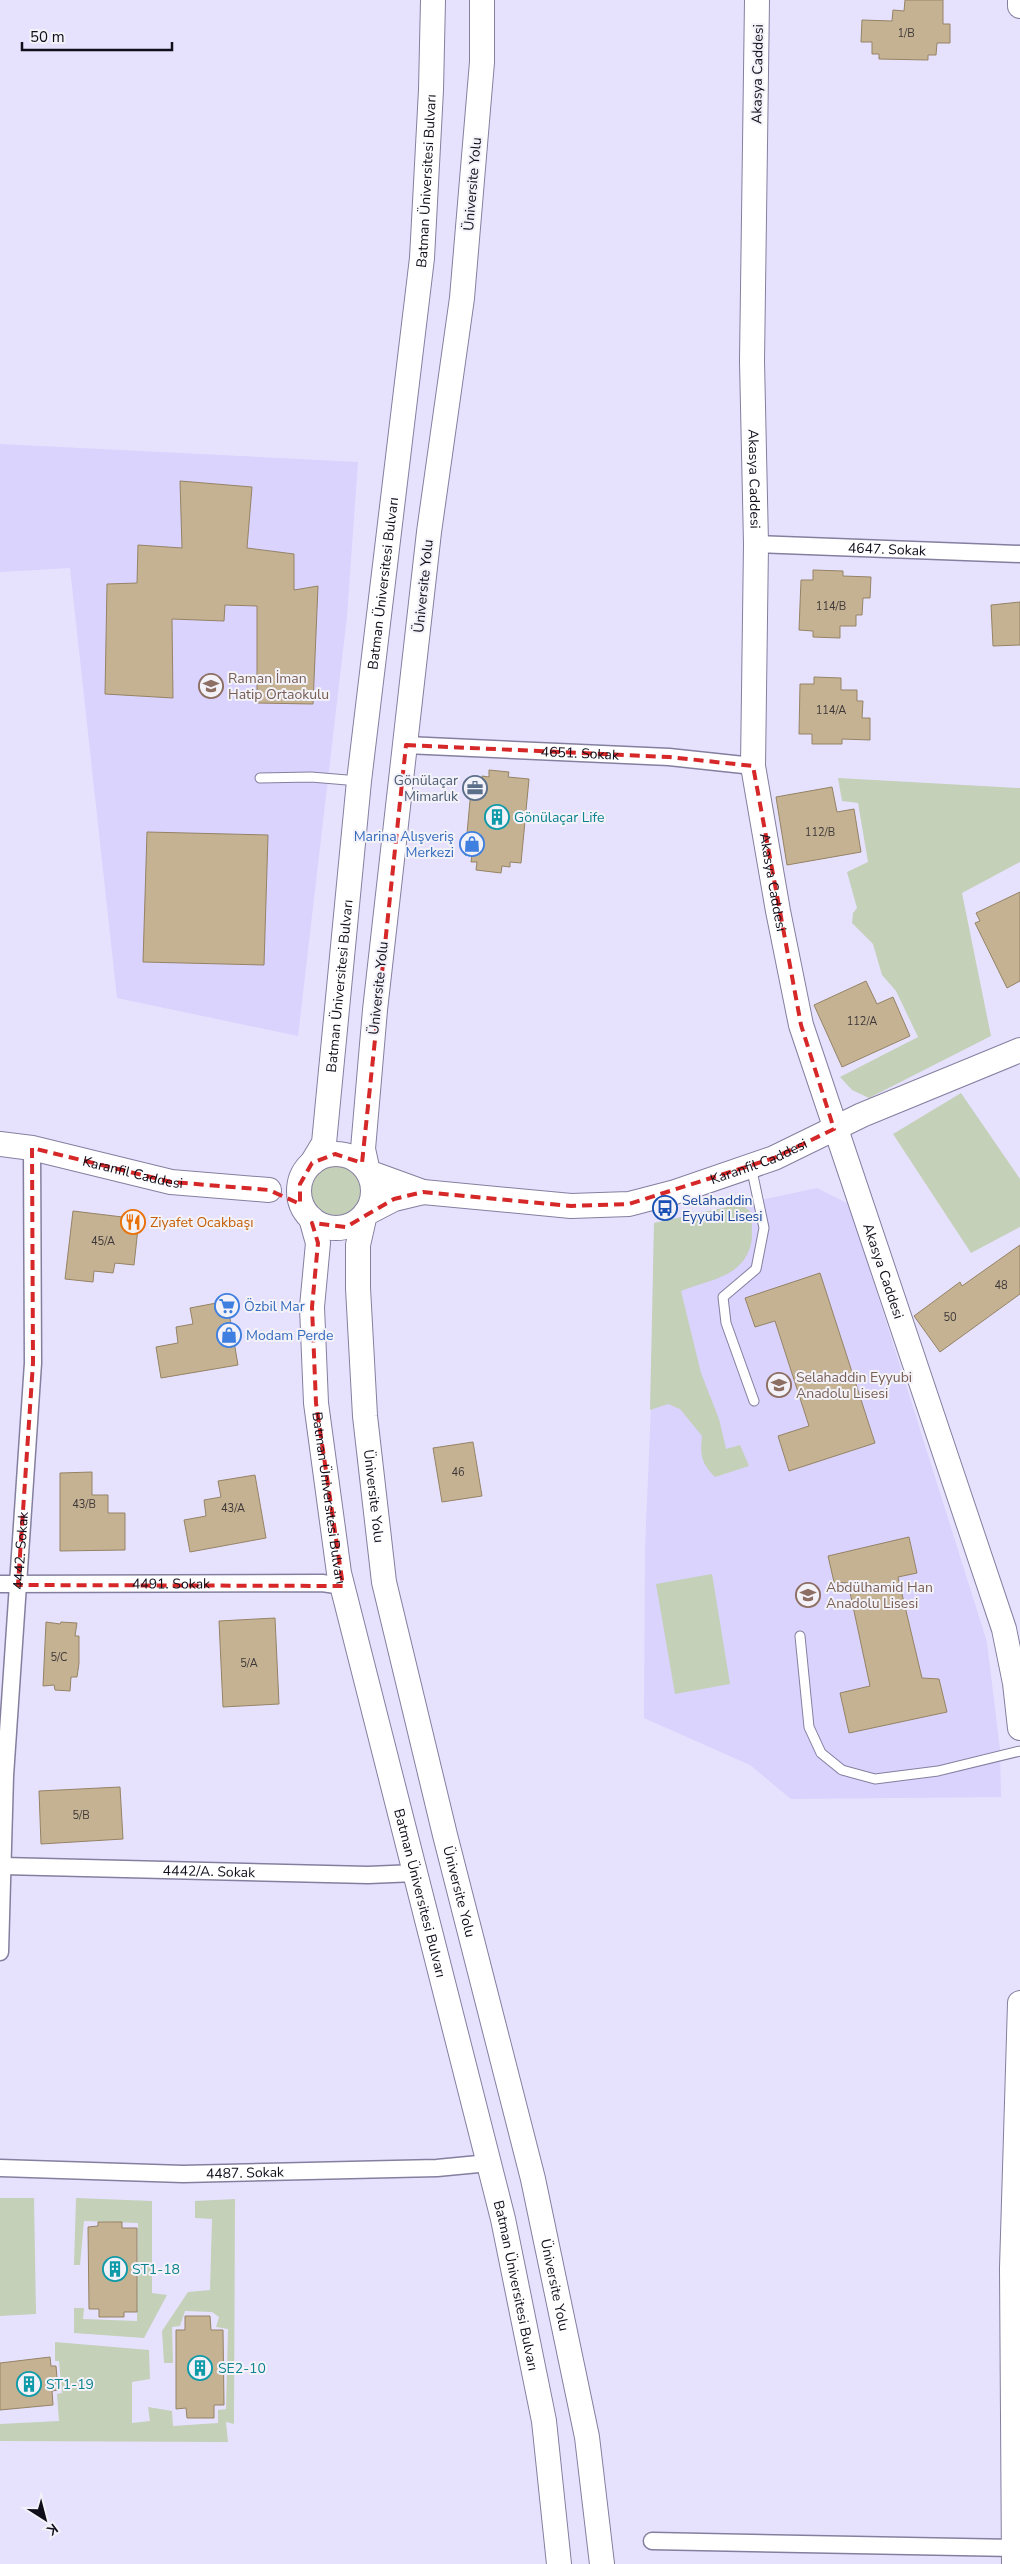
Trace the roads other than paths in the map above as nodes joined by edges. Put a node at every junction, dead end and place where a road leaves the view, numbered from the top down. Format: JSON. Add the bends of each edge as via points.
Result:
{"nodes":[{"id":1,"x":433,"y":0,"type":"edge"},
{"id":2,"x":482,"y":0,"type":"edge"},
{"id":3,"x":758,"y":0,"type":"edge"},
{"id":4,"x":1020,"y":0,"type":"edge"},
{"id":5,"x":1020,"y":6,"type":"edge"},
{"id":6,"x":756,"y":544,"type":"junction"},
{"id":7,"x":1020,"y":554,"type":"edge"},
{"id":8,"x":406,"y":745,"type":"junction"},
{"id":9,"x":753,"y":766,"type":"junction"},
{"id":10,"x":260,"y":778,"type":"dead end"},
{"id":11,"x":359,"y":781,"type":"junction"},
{"id":12,"x":1020,"y":1050,"type":"edge"},
{"id":13,"x":834,"y":1129,"type":"junction"},
{"id":14,"x":0,"y":1144,"type":"edge"},
{"id":15,"x":32,"y":1148,"type":"junction"},
{"id":16,"x":751,"y":1166,"type":"junction"},
{"id":17,"x":308,"y":1168,"type":"junction"},
{"id":18,"x":368,"y":1172,"type":"junction"},
{"id":19,"x":269,"y":1190,"type":"junction"},
{"id":20,"x":423,"y":1192,"type":"junction"},
{"id":21,"x":307,"y":1213,"type":"junction"},
{"id":22,"x":366,"y":1214,"type":"junction"},
{"id":23,"x":754,"y":1400,"type":"dead end"},
{"id":24,"x":0,"y":1584,"type":"edge"},
{"id":25,"x":18,"y":1585,"type":"junction"},
{"id":26,"x":343,"y":1586,"type":"junction"},
{"id":27,"x":800,"y":1636,"type":"dead end"},
{"id":28,"x":1020,"y":1723,"type":"edge"},
{"id":29,"x":1020,"y":1751,"type":"edge"},
{"id":30,"x":3,"y":1866,"type":"junction"},
{"id":31,"x":416,"y":1873,"type":"junction"},
{"id":32,"x":0,"y":1952,"type":"edge"},
{"id":33,"x":1020,"y":2003,"type":"edge"},
{"id":34,"x":490,"y":2163,"type":"junction"},
{"id":35,"x":0,"y":2168,"type":"edge"},
{"id":36,"x":652,"y":2541,"type":"dead end"},
{"id":37,"x":1014,"y":2556,"type":"edge"},
{"id":38,"x":559,"y":2564,"type":"edge"},
{"id":39,"x":602,"y":2564,"type":"edge"}],
"edges":[{"from":1,"to":11,"type":"main road","name":"Batman Üniversitesi Bulvarı","via":[[422,258]]},
{"from":2,"to":8,"type":"main road","name":"Üniversite Yolu","via":[[482,62],[462,298],[429,532]]},
{"from":3,"to":6,"type":"main road","name":"Akasya Caddesi","via":[[752,361]]},
{"from":4,"to":5,"type":"main road"},
{"from":6,"to":7,"type":"street","name":"4647. Sokak"},
{"from":6,"to":9,"type":"main road","name":"Akasya Caddesi"},
{"from":8,"to":9,"type":"street","name":"4651. Sokak","via":[[669,757]]},
{"from":8,"to":18,"type":"main road","name":"Üniversite Yolu","via":[[375,1010],[363,1149]]},
{"from":9,"to":13,"type":"main road","name":"Akasya Caddesi","via":[[801,1025]]},
{"from":10,"to":11,"type":"lane","via":[[310,777]]},
{"from":11,"to":17,"type":"main road","name":"Batman Üniversitesi Bulvarı","via":[[324,1143]]},
{"from":12,"to":13,"type":"main road","name":"Karanfil Caddesi"},
{"from":13,"to":16,"type":"main road","name":"Karanfil Caddesi"},
{"from":13,"to":28,"type":"main road","name":"Akasya Caddesi","via":[[1004,1629]]},
{"from":14,"to":15,"type":"main road","name":"Karanfil Caddesi"},
{"from":15,"to":19,"type":"main road","name":"Karanfil Caddesi","via":[[171,1182]]},
{"from":15,"to":25,"type":"street","name":"4442. Sokak","via":[[33,1363]]},
{"from":16,"to":20,"type":"main road","name":"Karanfil Caddesi","via":[[629,1204],[571,1206]]},
{"from":16,"to":23,"type":"lane","via":[[764,1228],[756,1269],[723,1297],[726,1323]]},
{"from":17,"to":18,"type":"main road","via":[[329,1155],[347,1155]]},
{"from":17,"to":19,"type":"main road"},
{"from":17,"to":21,"type":"main road","via":[[300,1184],[300,1197]]},
{"from":18,"to":20,"type":"main road"},
{"from":18,"to":22,"type":"main road","via":[[374,1192]]},
{"from":19,"to":21,"type":"main road","via":[[285,1195]]},
{"from":20,"to":22,"type":"main road","via":[[394,1199]]},
{"from":21,"to":22,"type":"main road","via":[[322,1225],[334,1228],[346,1227]]},
{"from":21,"to":26,"type":"main road","name":"Batman Üniversitesi Bulvarı","via":[[318,1242],[312,1307],[316,1403]]},
{"from":22,"to":39,"type":"main road","name":"Üniversite Yolu","via":[[358,1245],[358,1288],[365,1416],[384,1582],[533,2179],[587,2437]]},
{"from":24,"to":25,"type":"street","name":"4491. Sokak"},
{"from":25,"to":26,"type":"street","name":"4491. Sokak","via":[[322,1583]]},
{"from":25,"to":30,"type":"street","name":"4442. Sokak"},
{"from":26,"to":31,"type":"main road","name":"Batman Üniversitesi Bulvarı"},
{"from":27,"to":29,"type":"lane","via":[[809,1727],[821,1753],[842,1770],[875,1779],[938,1771]]},
{"from":30,"to":31,"type":"street","name":"4442/A. Sokak","via":[[368,1875]]},
{"from":30,"to":32,"type":"street","name":"4442. Sokak"},
{"from":31,"to":34,"type":"main road","name":"Batman Üniversitesi Bulvarı"},
{"from":33,"to":37,"type":"main road","via":[[1012,2268]]},
{"from":34,"to":35,"type":"street","name":"4487. Sokak","via":[[436,2168],[183,2174]]},
{"from":34,"to":38,"type":"main road","name":"Batman Üniversitesi Bulvarı","via":[[544,2421]]},
{"from":36,"to":37,"type":"street"}]}
